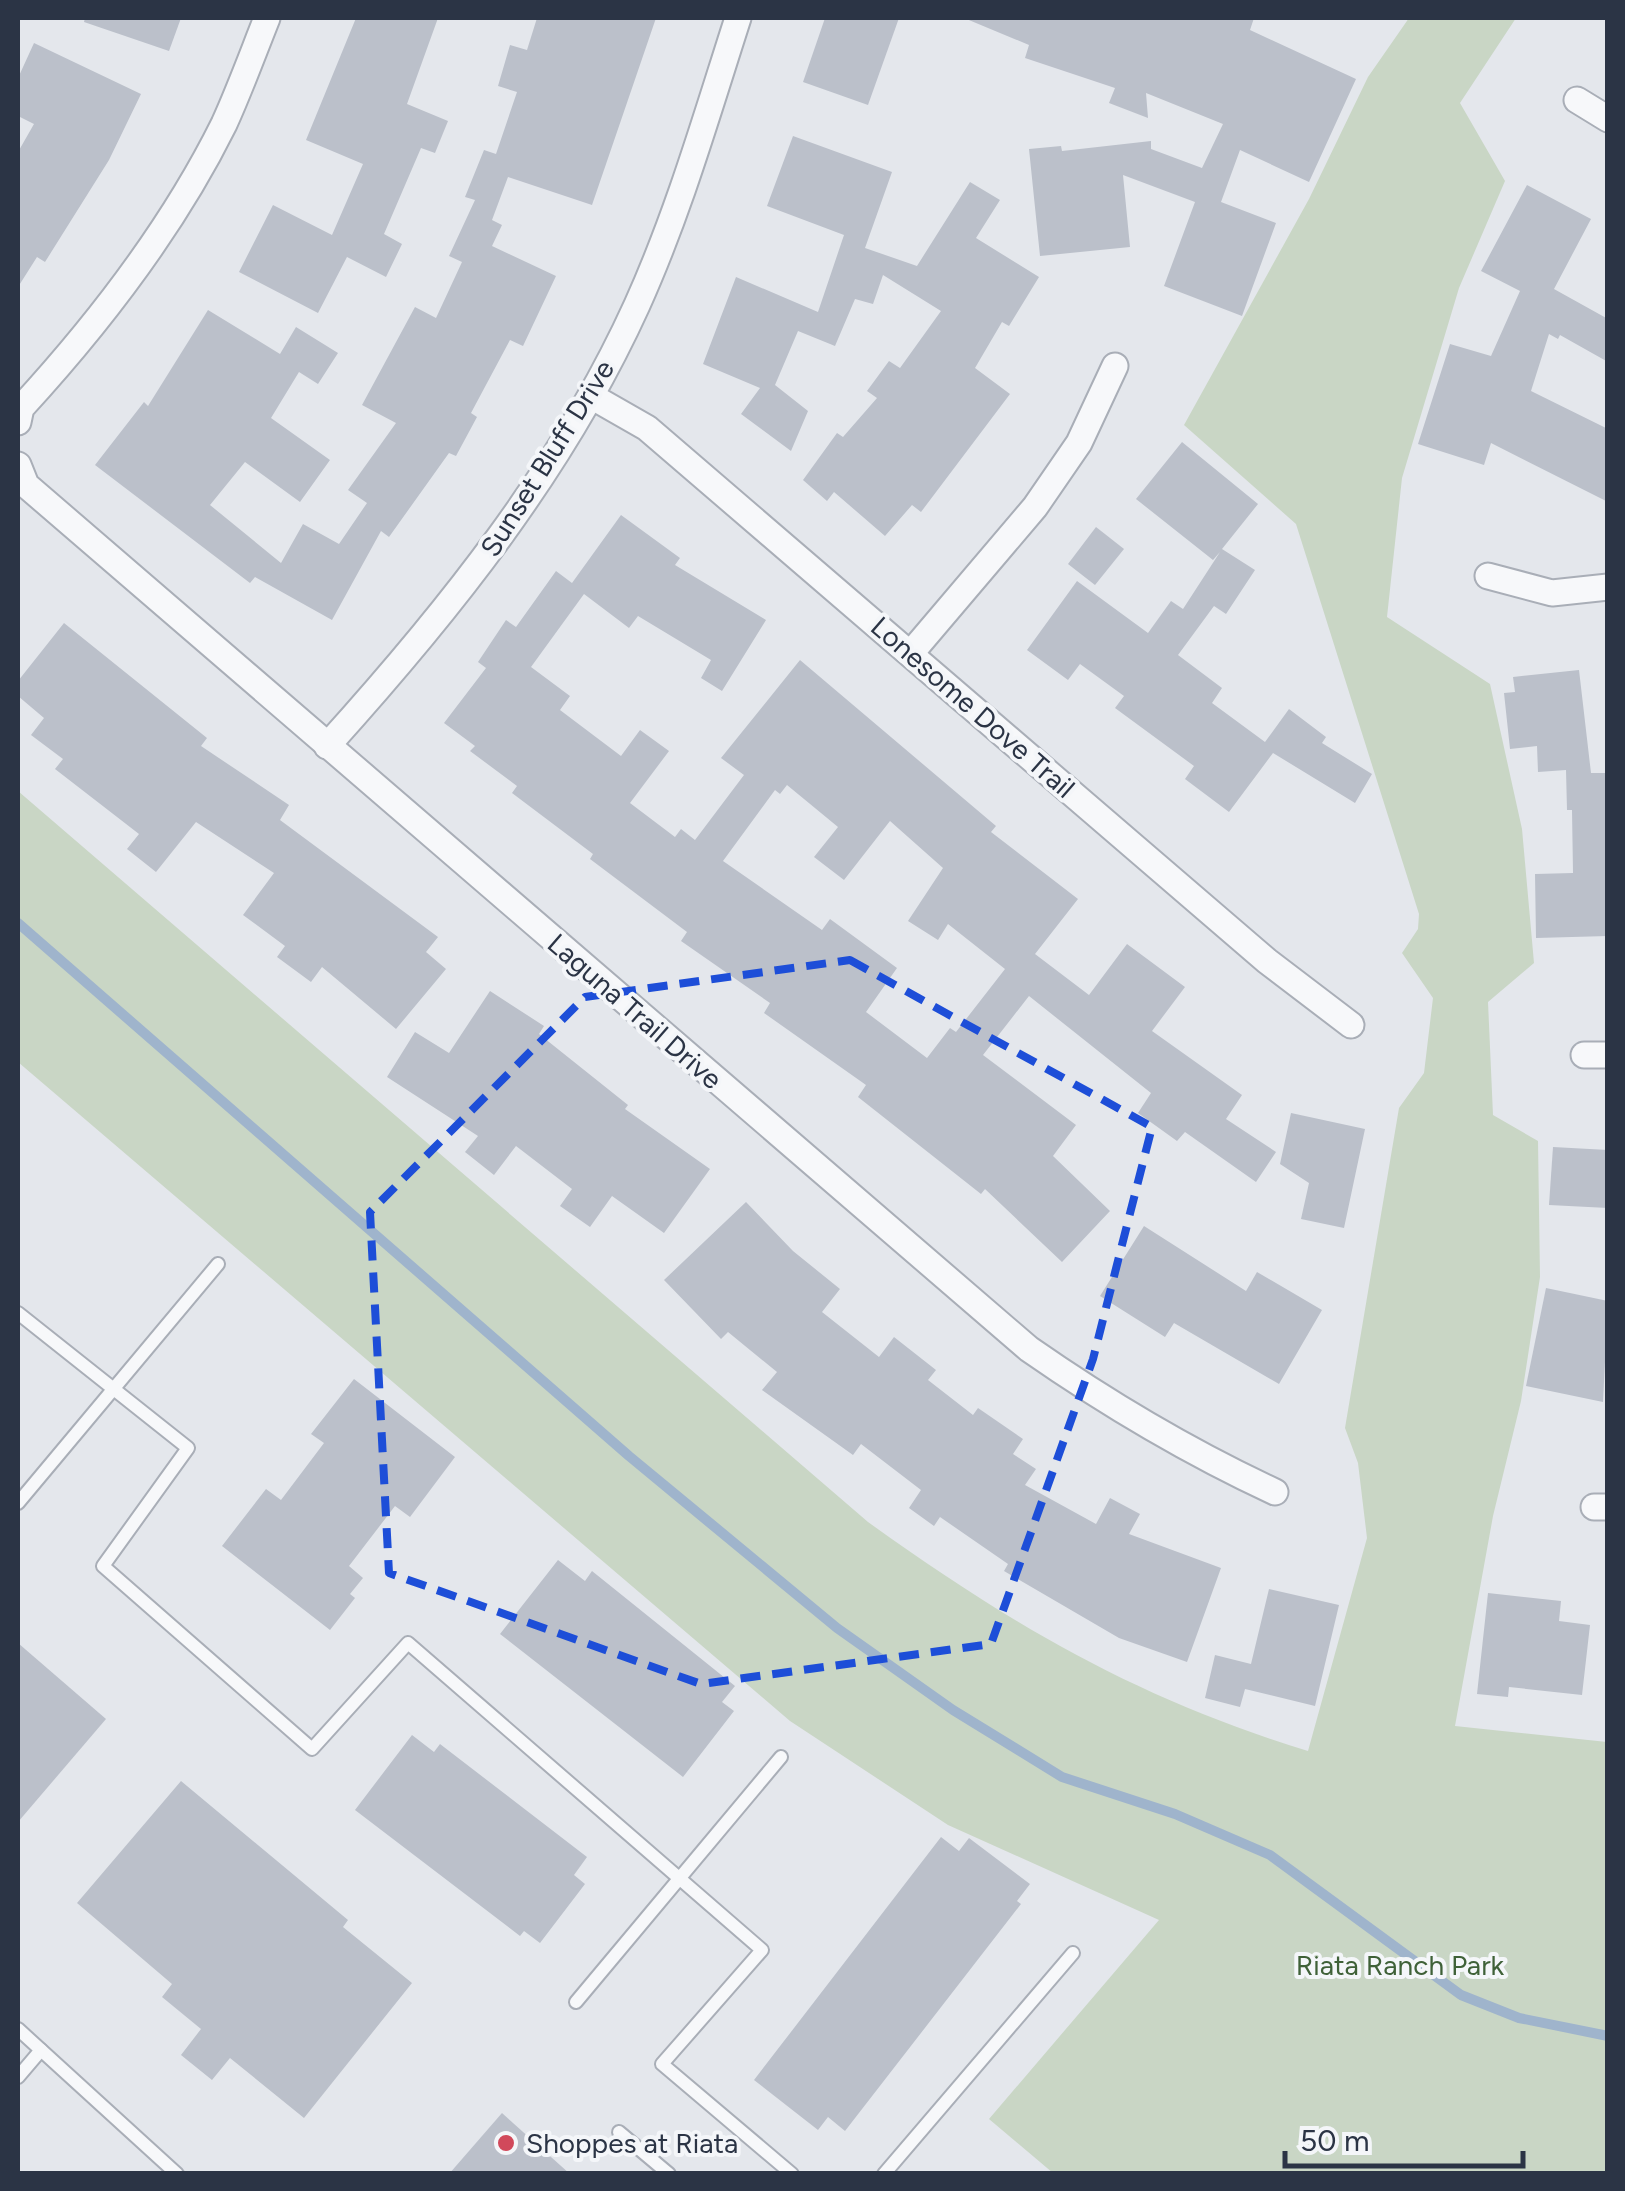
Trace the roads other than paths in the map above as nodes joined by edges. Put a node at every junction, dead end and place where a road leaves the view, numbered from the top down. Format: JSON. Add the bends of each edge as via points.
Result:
{"nodes":[{"id":1,"x":267,"y":18,"type":"edge"},
{"id":2,"x":738,"y":18,"type":"edge"},
{"id":3,"x":1577,"y":100,"type":"dead end"},
{"id":4,"x":1608,"y":119,"type":"edge"},
{"id":5,"x":1116,"y":366,"type":"dead end"},
{"id":6,"x":591,"y":396,"type":"junction"},
{"id":7,"x":19,"y":413,"type":"edge"},
{"id":8,"x":20,"y":479,"type":"edge"},
{"id":9,"x":1488,"y":576,"type":"dead end"},
{"id":10,"x":1608,"y":587,"type":"edge"},
{"id":11,"x":912,"y":653,"type":"junction"},
{"id":12,"x":327,"y":746,"type":"junction"},
{"id":13,"x":1350,"y":1025,"type":"dead end"},
{"id":14,"x":218,"y":1264,"type":"dead end"},
{"id":15,"x":18,"y":1313,"type":"edge"},
{"id":16,"x":112,"y":1387,"type":"junction"},
{"id":17,"x":1274,"y":1492,"type":"dead end"},
{"id":18,"x":18,"y":1503,"type":"edge"},
{"id":19,"x":781,"y":1756,"type":"dead end"},
{"id":20,"x":677,"y":1877,"type":"junction"},
{"id":21,"x":1073,"y":1953,"type":"dead end"},
{"id":22,"x":576,"y":2002,"type":"dead end"},
{"id":23,"x":18,"y":2029,"type":"edge"},
{"id":24,"x":40,"y":2050,"type":"junction"},
{"id":25,"x":18,"y":2077,"type":"edge"},
{"id":26,"x":619,"y":2132,"type":"dead end"},
{"id":27,"x":177,"y":2174,"type":"edge"},
{"id":28,"x":669,"y":2174,"type":"edge"},
{"id":29,"x":792,"y":2174,"type":"edge"},
{"id":30,"x":884,"y":2174,"type":"edge"}],
"edges":[{"from":1,"to":7,"type":"street","via":[[224,123],[174,212],[92,331]]},
{"from":2,"to":6,"type":"street","name":"Sunset Bluff Drive","via":[[681,196]]},
{"from":3,"to":4,"type":"street"},
{"from":5,"to":11,"type":"street","via":[[1079,443],[1035,507]]},
{"from":6,"to":11,"type":"street","name":"Lonesome Dove Trail","via":[[647,428]]},
{"from":6,"to":12,"type":"street","name":"Sunset Bluff Drive","via":[[481,563]]},
{"from":8,"to":12,"type":"street","name":"Laguna Trail Drive"},
{"from":9,"to":10,"type":"street","via":[[1552,592]]},
{"from":11,"to":13,"type":"street","name":"Lonesome Dove Trail","via":[[1266,961]]},
{"from":12,"to":17,"type":"street","name":"Laguna Trail Drive","via":[[1028,1349],[1192,1454]]},
{"from":14,"to":16,"type":"lane"},
{"from":15,"to":16,"type":"lane"},
{"from":16,"to":18,"type":"lane"},
{"from":16,"to":20,"type":"lane","via":[[188,1448],[103,1566],[312,1749],[408,1642]]},
{"from":19,"to":20,"type":"lane"},
{"from":20,"to":22,"type":"lane"},
{"from":20,"to":29,"type":"lane","via":[[762,1950],[662,2064]]},
{"from":21,"to":30,"type":"lane"},
{"from":23,"to":24,"type":"lane"},
{"from":24,"to":25,"type":"lane"},
{"from":24,"to":27,"type":"lane"},
{"from":26,"to":28,"type":"lane"}]}
